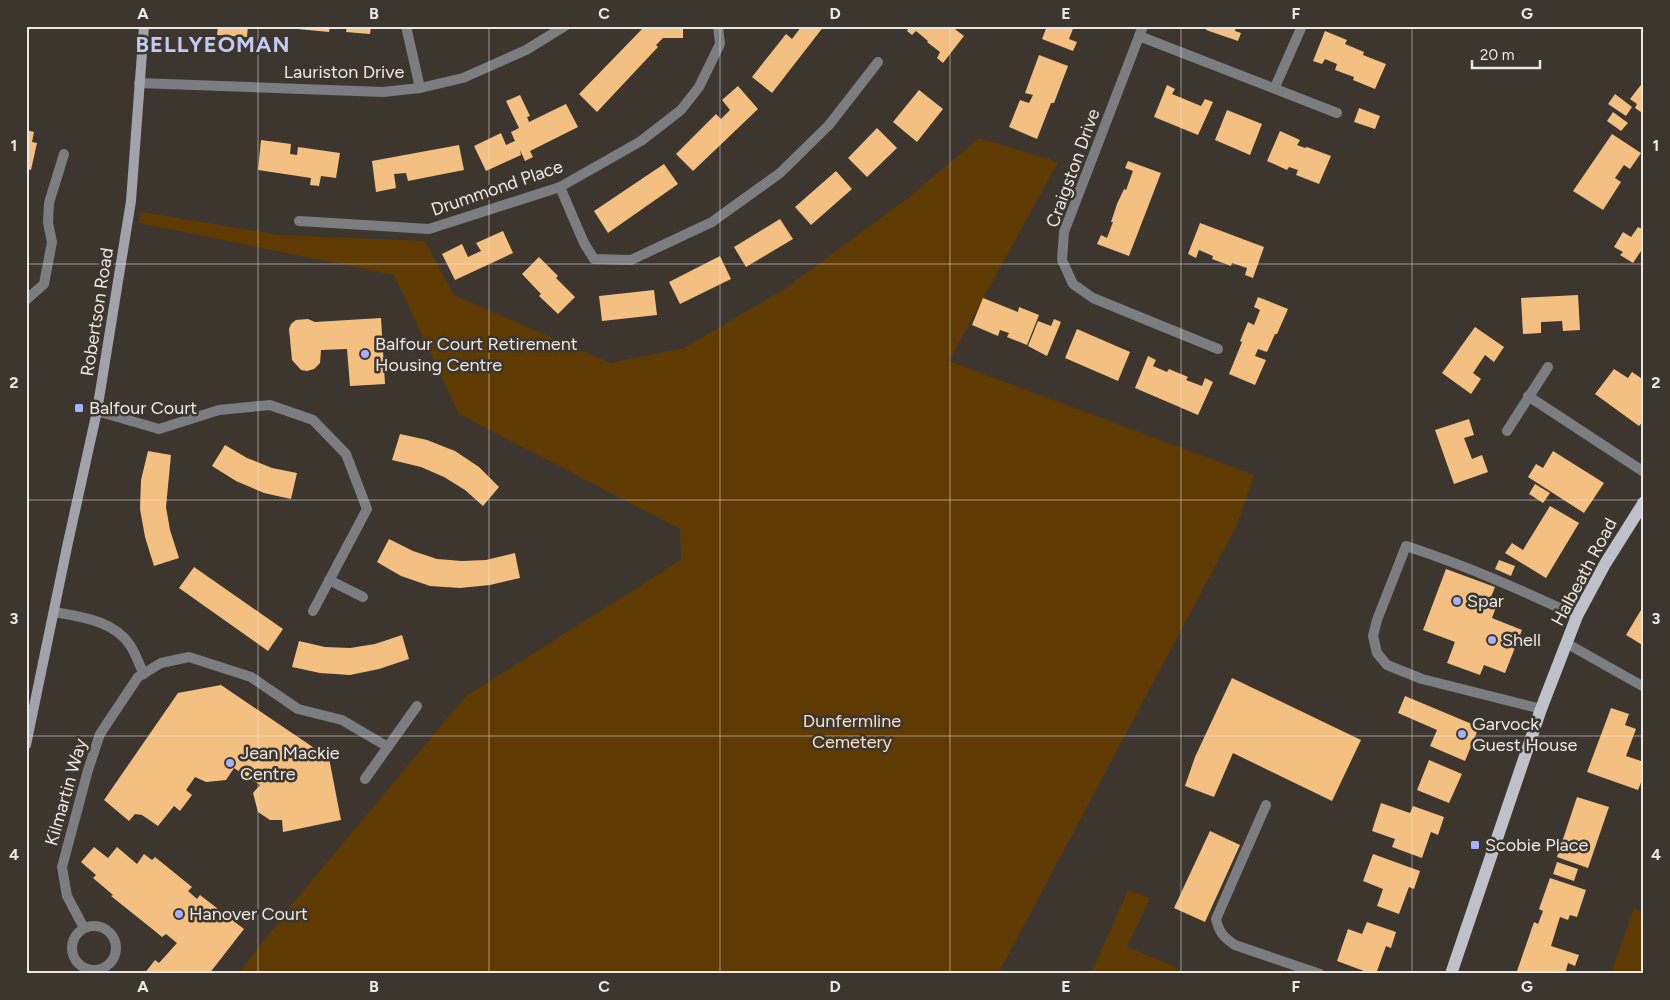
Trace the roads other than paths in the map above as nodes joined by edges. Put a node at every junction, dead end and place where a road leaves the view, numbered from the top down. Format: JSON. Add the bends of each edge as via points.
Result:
{"nodes":[{"id":1,"x":144,"y":26,"type":"edge"},
{"id":2,"x":406,"y":26,"type":"edge"},
{"id":3,"x":565,"y":26,"type":"edge"},
{"id":4,"x":718,"y":26,"type":"edge"},
{"id":5,"x":1302,"y":26,"type":"edge"},
{"id":6,"x":1141,"y":31,"type":"edge"},
{"id":7,"x":878,"y":62,"type":"dead end"},
{"id":8,"x":139,"y":82,"type":"junction"},
{"id":9,"x":420,"y":88,"type":"junction"},
{"id":10,"x":1276,"y":88,"type":"junction"},
{"id":11,"x":1337,"y":113,"type":"dead end"},
{"id":12,"x":64,"y":154,"type":"dead end"},
{"id":13,"x":560,"y":188,"type":"junction"},
{"id":14,"x":299,"y":221,"type":"dead end"},
{"id":15,"x":26,"y":300,"type":"edge"},
{"id":16,"x":1218,"y":349,"type":"dead end"},
{"id":17,"x":1548,"y":367,"type":"dead end"},
{"id":18,"x":1528,"y":396,"type":"junction"},
{"id":19,"x":97,"y":411,"type":"junction"},
{"id":20,"x":1507,"y":431,"type":"dead end"},
{"id":21,"x":1644,"y":472,"type":"edge"},
{"id":22,"x":1642,"y":509,"type":"edge"},
{"id":23,"x":329,"y":580,"type":"junction"},
{"id":24,"x":363,"y":597,"type":"dead end"},
{"id":25,"x":312,"y":611,"type":"dead end"},
{"id":26,"x":54,"y":612,"type":"junction"},
{"id":27,"x":1577,"y":616,"type":"junction"},
{"id":28,"x":1566,"y":642,"type":"junction"},
{"id":29,"x":144,"y":674,"type":"junction"},
{"id":30,"x":1644,"y":687,"type":"edge"},
{"id":31,"x":417,"y":706,"type":"dead end"},
{"id":32,"x":1541,"y":709,"type":"junction"},
{"id":33,"x":26,"y":745,"type":"edge"},
{"id":34,"x":388,"y":747,"type":"junction"},
{"id":35,"x":365,"y":779,"type":"dead end"},
{"id":36,"x":1266,"y":805,"type":"dead end"},
{"id":37,"x":84,"y":928,"type":"junction"},
{"id":38,"x":1320,"y":974,"type":"edge"},
{"id":39,"x":1451,"y":974,"type":"edge"}],
"edges":[{"from":1,"to":8,"type":"street","name":"Robertson Road"},
{"from":2,"to":9,"type":"street"},
{"from":3,"to":9,"type":"street","name":"Lauriston Drive","via":[[526,50],[464,78]]},
{"from":4,"to":13,"type":"street","name":"Drummond Place","via":[[720,44],[699,88],[681,110],[641,141]]},
{"from":5,"to":10,"type":"street"},
{"from":6,"to":10,"type":"street"},
{"from":6,"to":16,"type":"street","name":"Craigston Drive","via":[[1064,232],[1062,260],[1073,284],[1093,298]]},
{"from":7,"to":13,"type":"street","via":[[829,125],[780,173],[712,222],[631,260],[594,259]]},
{"from":8,"to":9,"type":"street","name":"Lauriston Drive","via":[[383,92]]},
{"from":8,"to":19,"type":"street","name":"Robertson Road","via":[[130,201]]},
{"from":10,"to":11,"type":"street"},
{"from":12,"to":15,"type":"street","via":[[49,203],[48,223],[52,242],[44,284]]},
{"from":13,"to":14,"type":"street","name":"Drummond Place","via":[[429,229]]},
{"from":17,"to":18,"type":"street"},
{"from":18,"to":20,"type":"street"},
{"from":18,"to":21,"type":"street"},
{"from":19,"to":23,"type":"street","via":[[158,429],[219,410],[270,405],[313,420],[346,454],[367,508]]},
{"from":19,"to":26,"type":"street","name":"Robertson Road"},
{"from":22,"to":27,"type":"main road","name":"Halbeath Road","via":[[1605,564]]},
{"from":23,"to":24,"type":"street"},
{"from":23,"to":25,"type":"street"},
{"from":26,"to":29,"type":"street","via":[[88,618],[117,630],[130,645]]},
{"from":26,"to":33,"type":"street","name":"Robertson Road"},
{"from":27,"to":28,"type":"main road","name":"Halbeath Road"},
{"from":27,"to":32,"type":"street","via":[[1505,582],[1406,546],[1377,620],[1373,636],[1377,653],[1387,664],[1422,679]]},
{"from":28,"to":30,"type":"street"},
{"from":28,"to":32,"type":"main road","name":"Halbeath Road"},
{"from":29,"to":34,"type":"street","name":"Kilmartin Way","via":[[161,663],[189,657],[251,677],[298,710],[342,720]]},
{"from":29,"to":37,"type":"street","name":"Kilmartin Way","via":[[138,677],[100,734],[62,867],[67,896]]},
{"from":31,"to":34,"type":"street"},
{"from":32,"to":39,"type":"main road","name":"Halbeath Road"},
{"from":34,"to":35,"type":"street"},
{"from":36,"to":38,"type":"street","via":[[1216,919],[1219,931],[1222,937],[1235,944]]},
{"from":37,"to":37,"type":"street","via":[[100,927],[112,935],[115,957],[98,971],[78,965],[74,959],[74,938]]}]}
